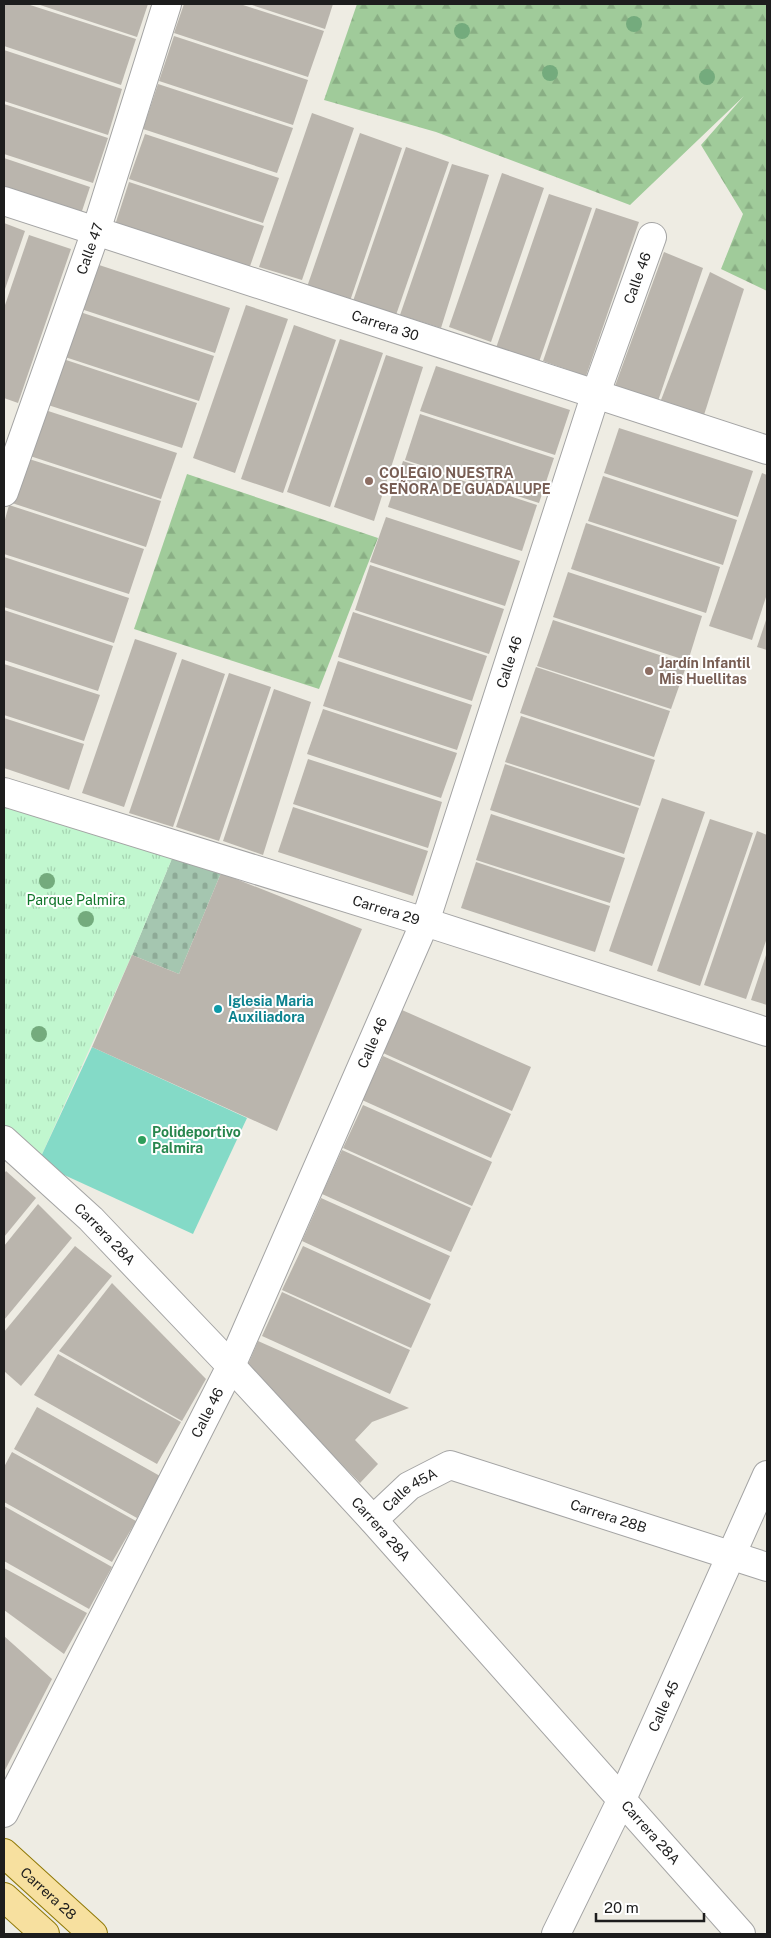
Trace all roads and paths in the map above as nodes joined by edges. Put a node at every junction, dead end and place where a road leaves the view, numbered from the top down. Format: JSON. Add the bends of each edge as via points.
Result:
{"nodes":[{"id":1,"x":167,"y":4,"type":"edge"},
{"id":2,"x":4,"y":201,"type":"edge"},
{"id":3,"x":96,"y":231,"type":"junction"},
{"id":4,"x":652,"y":237,"type":"dead end"},
{"id":5,"x":596,"y":393,"type":"junction"},
{"id":6,"x":767,"y":450,"type":"edge"},
{"id":7,"x":4,"y":492,"type":"edge"},
{"id":8,"x":4,"y":792,"type":"edge"},
{"id":9,"x":426,"y":922,"type":"junction"},
{"id":10,"x":767,"y":1032,"type":"edge"},
{"id":11,"x":4,"y":1140,"type":"edge"},
{"id":12,"x":231,"y":1366,"type":"junction"},
{"id":13,"x":450,"y":1464,"type":"joint"},
{"id":14,"x":767,"y":1475,"type":"edge"},
{"id":15,"x":373,"y":1520,"type":"junction"},
{"id":16,"x":731,"y":1555,"type":"junction"},
{"id":17,"x":767,"y":1567,"type":"edge"},
{"id":18,"x":622,"y":1799,"type":"junction"},
{"id":19,"x":4,"y":1813,"type":"edge"},
{"id":20,"x":4,"y":1853,"type":"edge"},
{"id":21,"x":4,"y":1897,"type":"edge"},
{"id":22,"x":45,"y":1934,"type":"edge"},
{"id":23,"x":93,"y":1934,"type":"edge"},
{"id":24,"x":556,"y":1934,"type":"edge"},
{"id":25,"x":741,"y":1934,"type":"edge"}],
"edges":[{"from":1,"to":3,"type":"street","name":"Calle 47"},
{"from":2,"to":3,"type":"street","name":"Carrera 30"},
{"from":3,"to":5,"type":"street","name":"Carrera 30"},
{"from":3,"to":7,"type":"street","name":"Calle 47"},
{"from":4,"to":5,"type":"street","name":"Calle 46"},
{"from":5,"to":6,"type":"street","name":"Carrera 30"},
{"from":5,"to":9,"type":"street","name":"Calle 46"},
{"from":8,"to":9,"type":"street","name":"Carrera 29"},
{"from":9,"to":10,"type":"street","name":"Carrera 29"},
{"from":9,"to":12,"type":"street","name":"Calle 46"},
{"from":11,"to":12,"type":"street","name":"Carrera 28A","via":[[91,1219]]},
{"from":12,"to":15,"type":"street","name":"Carrera 28A"},
{"from":12,"to":19,"type":"street","name":"Calle 46"},
{"from":13,"to":15,"type":"street","name":"Calle 45A","via":[[409,1486]]},
{"from":13,"to":16,"type":"street","name":"Carrera 28B"},
{"from":14,"to":16,"type":"street","name":"Calle 45"},
{"from":15,"to":18,"type":"street","name":"Carrera 28A"},
{"from":16,"to":17,"type":"street","name":"Carrera 28B"},
{"from":16,"to":18,"type":"street","name":"Calle 45"},
{"from":18,"to":24,"type":"street","name":"Calle 45"},
{"from":18,"to":25,"type":"street","name":"Carrera 28A"},
{"from":20,"to":23,"type":"main road","name":"Carrera 28"},
{"from":21,"to":22,"type":"main road"}]}
